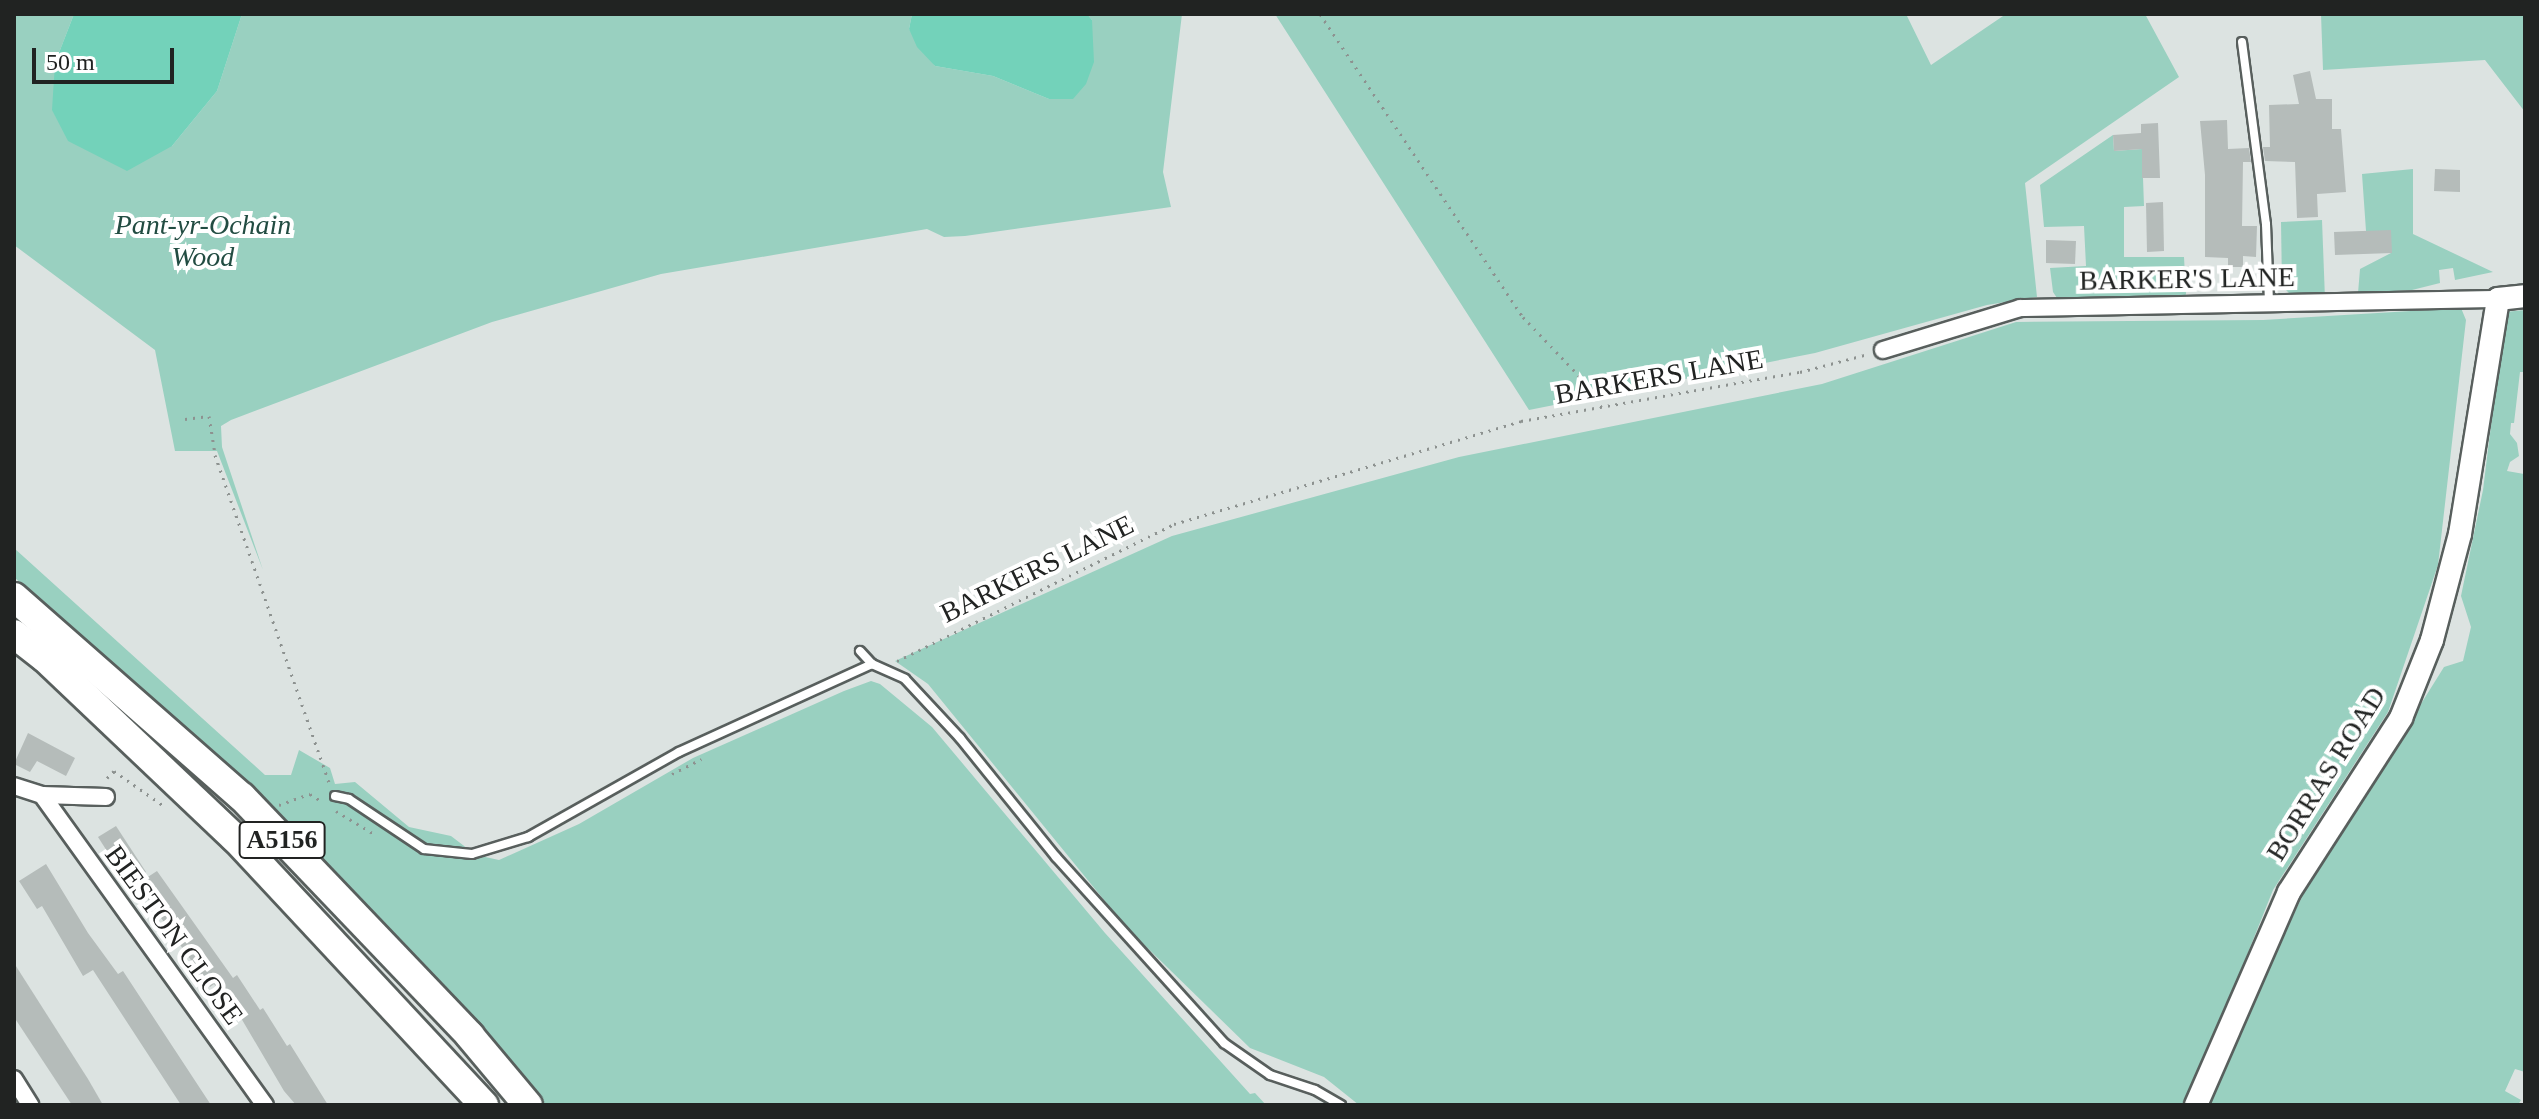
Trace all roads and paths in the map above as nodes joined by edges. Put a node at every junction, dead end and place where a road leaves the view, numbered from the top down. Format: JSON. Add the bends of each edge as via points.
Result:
{"nodes":[{"id":1,"x":1320,"y":14,"type":"edge"},
{"id":2,"x":2242,"y":42,"type":"dead end"},
{"id":3,"x":2525,"y":296,"type":"edge"},
{"id":4,"x":2498,"y":299,"type":"junction"},
{"id":5,"x":2269,"y":304,"type":"junction"},
{"id":6,"x":1883,"y":350,"type":"joint"},
{"id":7,"x":1601,"y":407,"type":"junction"},
{"id":8,"x":185,"y":419,"type":"dead end"},
{"id":9,"x":14,"y":597,"type":"edge"},
{"id":10,"x":14,"y":634,"type":"edge"},
{"id":11,"x":860,"y":651,"type":"dead end"},
{"id":12,"x":872,"y":664,"type":"junction"},
{"id":13,"x":882,"y":668,"type":"junction"},
{"id":14,"x":707,"y":756,"type":"dead end"},
{"id":15,"x":664,"y":778,"type":"dead end"},
{"id":16,"x":14,"y":786,"type":"edge"},
{"id":17,"x":42,"y":795,"type":"junction"},
{"id":18,"x":335,"y":796,"type":"joint"},
{"id":19,"x":106,"y":797,"type":"dead end"},
{"id":20,"x":257,"y":813,"type":"junction"},
{"id":21,"x":379,"y":836,"type":"dead end"},
{"id":22,"x":14,"y":1079,"type":"edge"},
{"id":23,"x":30,"y":1105,"type":"edge"},
{"id":24,"x":265,"y":1105,"type":"edge"},
{"id":25,"x":484,"y":1105,"type":"edge"},
{"id":26,"x":528,"y":1105,"type":"edge"},
{"id":27,"x":1341,"y":1105,"type":"edge"},
{"id":28,"x":2196,"y":1105,"type":"edge"}],
"edges":[{"from":1,"to":7,"type":"path","via":[[1523,317],[1588,385]]},
{"from":2,"to":5,"type":"lane","via":[[2264,209]]},
{"from":3,"to":4,"type":"street"},
{"from":4,"to":5,"type":"street","name":"BARKER'S LANE"},
{"from":4,"to":28,"type":"street","name":"BORRAS ROAD","via":[[2460,534],[2432,640],[2401,718],[2289,892]]},
{"from":5,"to":6,"type":"street","name":"BARKER'S LANE","via":[[2020,308]]},
{"from":6,"to":7,"type":"path","name":"BARKERS LANE","via":[[1800,372]]},
{"from":7,"to":13,"type":"path","name":"BARKERS LANE","via":[[1521,421],[1174,524]]},
{"from":8,"to":18,"type":"path","via":[[209,416],[215,455]]},
{"from":9,"to":20,"type":"highway","number":"A5156"},
{"from":10,"to":25,"type":"highway","number":"A5156","via":[[235,838]]},
{"from":11,"to":12,"type":"lane"},
{"from":12,"to":13,"type":"lane"},
{"from":12,"to":18,"type":"lane","via":[[679,752],[528,837],[472,854],[424,849],[349,799]]},
{"from":13,"to":27,"type":"lane","via":[[905,679],[960,738],[1056,857],[1224,1043],[1270,1075]]},
{"from":14,"to":15,"type":"path"},
{"from":16,"to":17,"type":"street"},
{"from":17,"to":19,"type":"street"},
{"from":17,"to":24,"type":"street","name":"BIESTON CLOSE"},
{"from":20,"to":21,"type":"path","via":[[310,794]]},
{"from":20,"to":26,"type":"highway","number":"A5156","via":[[470,1036]]},
{"from":22,"to":23,"type":"street"}]}
